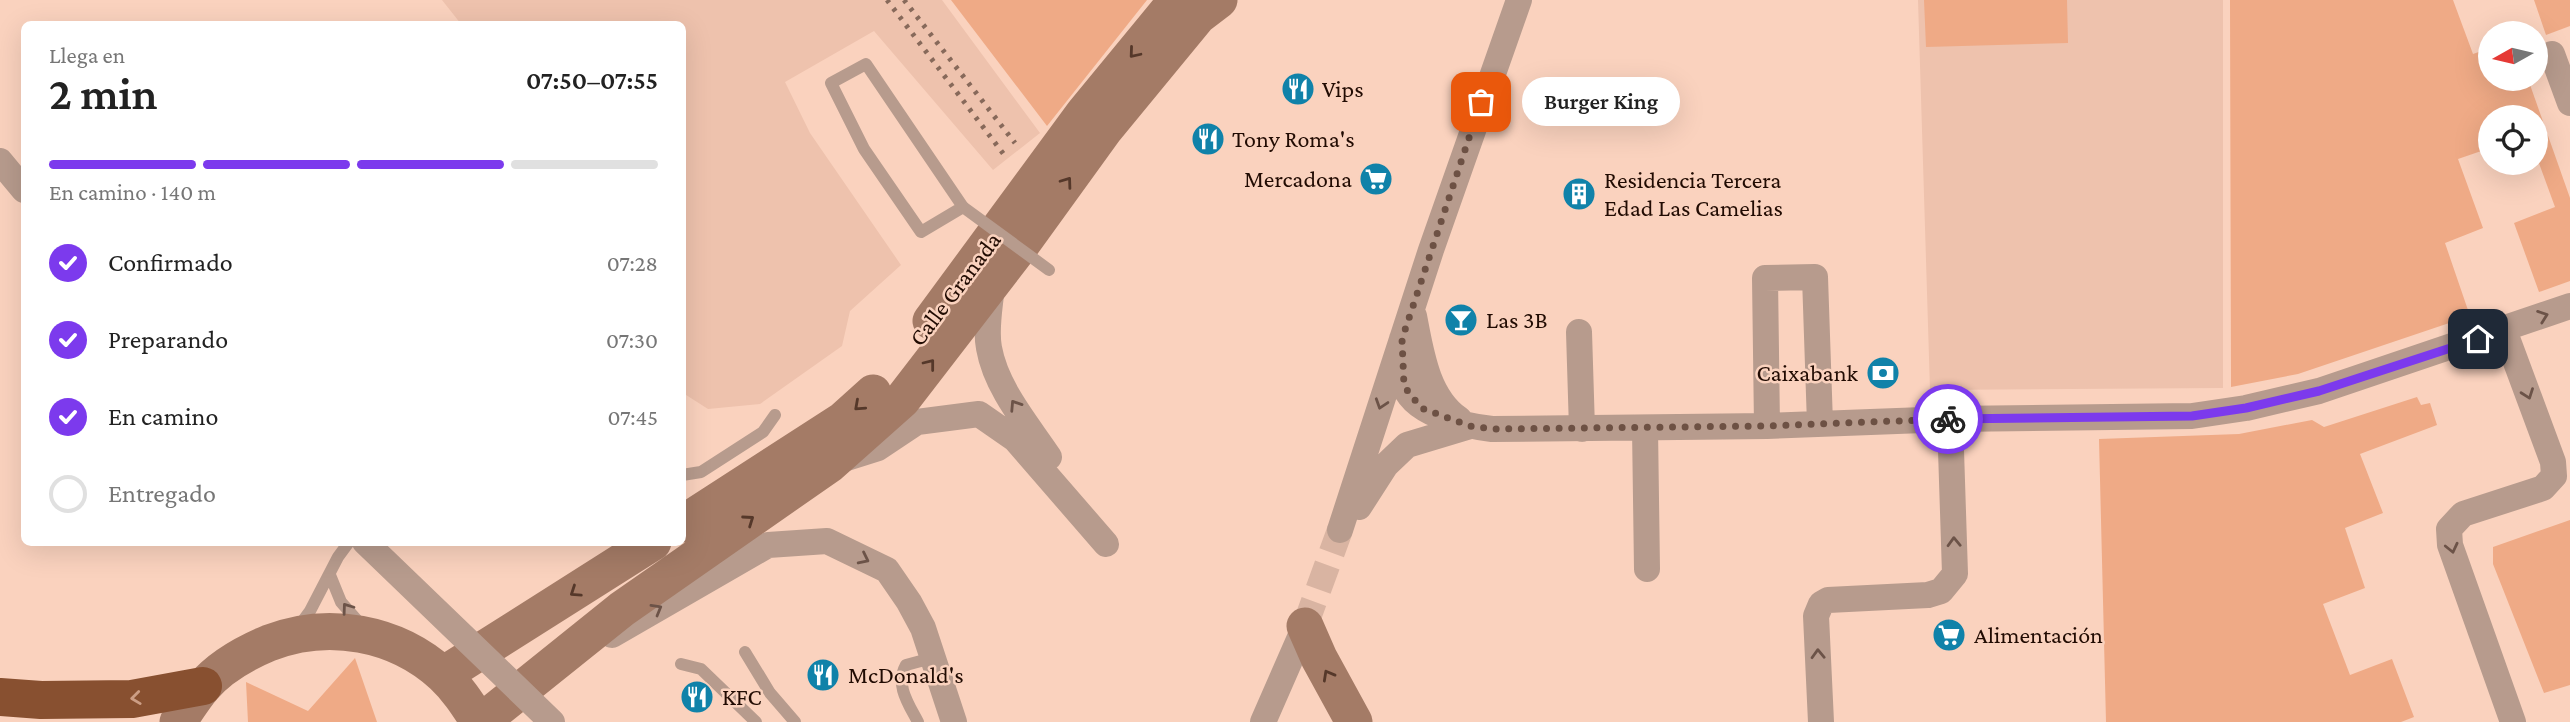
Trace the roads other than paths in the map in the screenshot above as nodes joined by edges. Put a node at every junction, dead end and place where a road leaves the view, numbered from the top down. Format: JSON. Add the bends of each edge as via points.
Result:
{"nodes":[{"id":1,"x":1177,"y":0,"type":"edge"},
{"id":2,"x":1219,"y":0,"type":"edge"},
{"id":3,"x":1519,"y":0,"type":"edge"},
{"id":4,"x":2553,"y":54,"type":"dead end"},
{"id":5,"x":2570,"y":103,"type":"edge"},
{"id":6,"x":0,"y":161,"type":"edge"},
{"id":7,"x":21,"y":186,"type":"edge"},
{"id":8,"x":963,"y":207,"type":"junction"},
{"id":9,"x":1049,"y":270,"type":"dead end"},
{"id":10,"x":992,"y":282,"type":"junction"},
{"id":11,"x":2570,"y":306,"type":"edge"},
{"id":12,"x":1413,"y":307,"type":"junction"},
{"id":13,"x":2504,"y":330,"type":"junction"},
{"id":14,"x":1579,"y":332,"type":"dead end"},
{"id":15,"x":1402,"y":339,"type":"junction"},
{"id":16,"x":1429,"y":377,"type":"junction"},
{"id":17,"x":1421,"y":408,"type":"junction"},
{"id":18,"x":775,"y":415,"type":"dead end"},
{"id":19,"x":1950,"y":419,"type":"junction"},
{"id":20,"x":1820,"y":424,"type":"junction"},
{"id":21,"x":1470,"y":426,"type":"junction"},
{"id":22,"x":1767,"y":426,"type":"junction"},
{"id":23,"x":1645,"y":428,"type":"junction"},
{"id":24,"x":1582,"y":429,"type":"junction"},
{"id":25,"x":1407,"y":444,"type":"junction"},
{"id":26,"x":830,"y":464,"type":"junction"},
{"id":27,"x":686,"y":474,"type":"edge"},
{"id":28,"x":686,"y":521,"type":"edge"},
{"id":29,"x":346,"y":546,"type":"edge"},
{"id":30,"x":369,"y":546,"type":"edge"},
{"id":31,"x":647,"y":546,"type":"edge"},
{"id":32,"x":1647,"y":569,"type":"dead end"},
{"id":33,"x":330,"y":575,"type":"junction"},
{"id":34,"x":1305,"y":626,"type":"joint"},
{"id":35,"x":293,"y":634,"type":"junction"},
{"id":36,"x":372,"y":636,"type":"junction"},
{"id":37,"x":745,"y":652,"type":"dead end"},
{"id":38,"x":932,"y":658,"type":"junction"},
{"id":39,"x":554,"y":664,"type":"junction"},
{"id":40,"x":681,"y":664,"type":"dead end"},
{"id":41,"x":443,"y":675,"type":"junction"},
{"id":42,"x":203,"y":686,"type":"junction"},
{"id":43,"x":0,"y":697,"type":"edge"},
{"id":44,"x":178,"y":722,"type":"edge"},
{"id":45,"x":480,"y":722,"type":"edge"},
{"id":46,"x":552,"y":722,"type":"edge"},
{"id":47,"x":756,"y":722,"type":"edge"},
{"id":48,"x":795,"y":722,"type":"edge"},
{"id":49,"x":918,"y":722,"type":"edge"},
{"id":50,"x":954,"y":722,"type":"edge"},
{"id":51,"x":1263,"y":722,"type":"edge"},
{"id":52,"x":1354,"y":722,"type":"edge"},
{"id":53,"x":1821,"y":722,"type":"edge"},
{"id":54,"x":2513,"y":722,"type":"edge"}],
"edges":[{"from":1,"to":28,"type":"street","name":"Calle Granada","one_way":true,"via":[[1084,113],[884,383],[844,420]]},
{"from":10,"to":2,"type":"street","name":"Calle Granada","one_way":true,"via":[[1105,129],[1198,16]]},
{"from":3,"to":12,"type":"street"},
{"from":4,"to":5,"type":"street"},
{"from":6,"to":7,"type":"street"},
{"from":8,"to":8,"type":"lane","via":[[921,232],[864,149],[831,83],[866,64]]},
{"from":8,"to":9,"type":"lane","bridge":true},
{"from":26,"to":10,"type":"street","name":"Calle Granada","one_way":true,"via":[[902,400]]},
{"from":26,"to":10,"type":"street","one_way":true,"via":[[878,448],[917,422],[979,415],[1015,439],[1106,544],[1004,388],[989,349]]},
{"from":13,"to":11,"type":"street","one_way":true},
{"from":12,"to":15,"type":"street"},
{"from":12,"to":16,"type":"street"},
{"from":13,"to":19,"type":"street","via":[[2319,391],[2246,408],[2192,416]]},
{"from":13,"to":54,"type":"street","one_way":true,"via":[[2553,462],[2554,476],[2543,488],[2463,514],[2449,529],[2449,545]]},
{"from":14,"to":24,"type":"street"},
{"from":15,"to":17,"type":"street","via":[[1404,386]]},
{"from":15,"to":25,"type":"street","one_way":true,"via":[[1340,530],[1386,465]]},
{"from":16,"to":17,"type":"street"},
{"from":16,"to":21,"type":"street","via":[[1451,414]]},
{"from":17,"to":21,"type":"street"},
{"from":17,"to":25,"type":"street"},
{"from":18,"to":27,"type":"lane","via":[[763,432],[701,472]]},
{"from":19,"to":20,"type":"street"},
{"from":53,"to":19,"type":"street","one_way":true,"via":[[1816,616],[1821,604],[1928,595],[1941,591],[1955,574]]},
{"from":20,"to":22,"type":"street"},
{"from":20,"to":22,"type":"street","via":[[1815,277],[1765,278]]},
{"from":21,"to":24,"type":"street"},
{"from":21,"to":25,"type":"street"},
{"from":22,"to":23,"type":"street"},
{"from":23,"to":24,"type":"street"},
{"from":23,"to":32,"type":"street"},
{"from":39,"to":26,"type":"street","name":"Calle Granada","one_way":true,"via":[[622,610]]},
{"from":29,"to":33,"type":"lane"},
{"from":30,"to":46,"type":"street","bridge":true},
{"from":31,"to":41,"type":"street","one_way":true},
{"from":33,"to":35,"type":"lane"},
{"from":36,"to":33,"type":"lane","one_way":true,"via":[[341,602]]},
{"from":34,"to":51,"type":"street"},
{"from":52,"to":34,"type":"street","one_way":true},
{"from":35,"to":36,"type":"street","via":[[332,631]]},
{"from":35,"to":42,"type":"street","via":[[244,653]]},
{"from":36,"to":41,"type":"street","via":[[410,651]]},
{"from":37,"to":48,"type":"lane"},
{"from":39,"to":38,"type":"street","one_way":true,"via":[[768,545],[827,541],[887,570],[923,628]]},
{"from":38,"to":49,"type":"lane","via":[[906,665],[900,675]]},
{"from":38,"to":50,"type":"street"},
{"from":39,"to":45,"type":"street","name":"Calle Granada"},
{"from":40,"to":47,"type":"lane","via":[[701,669]]},
{"from":41,"to":45,"type":"street"},
{"from":42,"to":43,"type":"highway","one_way":true,"via":[[132,699]]},
{"from":42,"to":44,"type":"street"}]}
